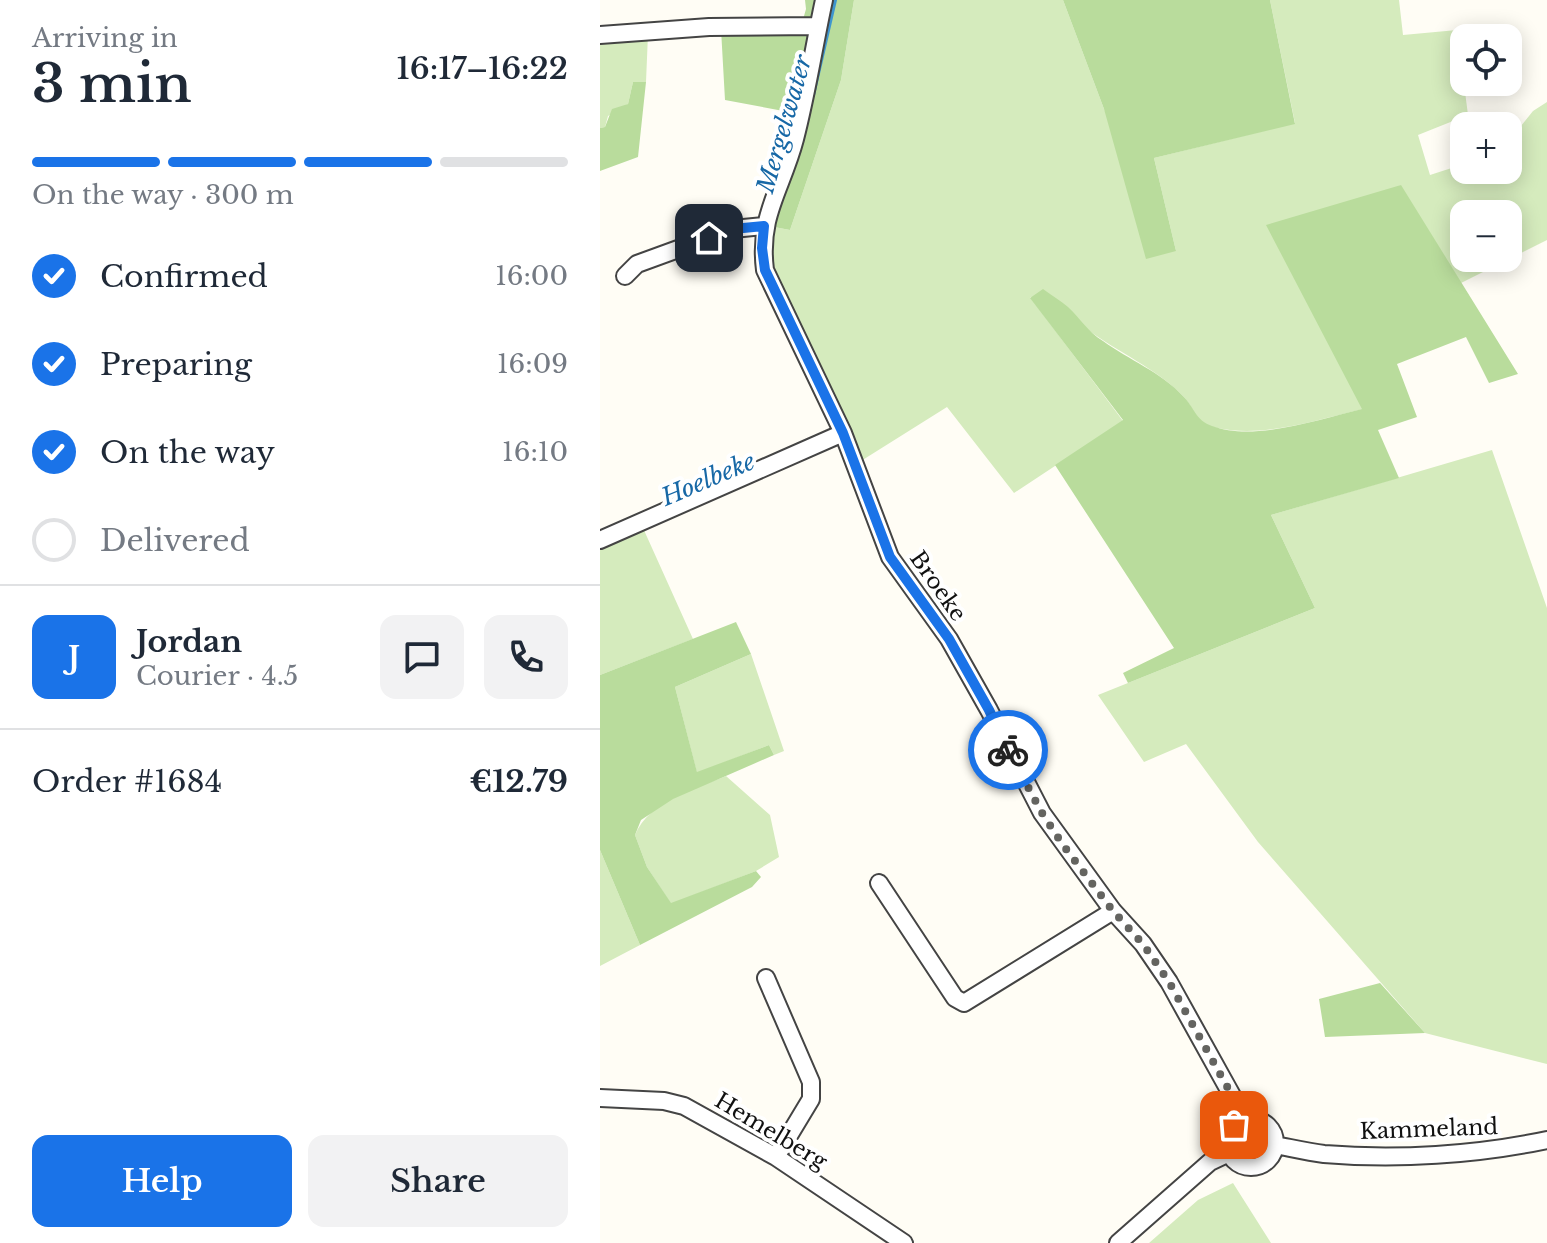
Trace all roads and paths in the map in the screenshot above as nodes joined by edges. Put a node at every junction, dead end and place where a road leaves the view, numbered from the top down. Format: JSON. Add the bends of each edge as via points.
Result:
{"nodes":[{"id":1,"x":824,"y":0,"type":"edge"},
{"id":2,"x":818,"y":26,"type":"junction"},
{"id":3,"x":600,"y":35,"type":"edge"},
{"id":4,"x":764,"y":226,"type":"junction"},
{"id":5,"x":625,"y":276,"type":"dead end"},
{"id":6,"x":843,"y":433,"type":"junction"},
{"id":7,"x":600,"y":540,"type":"edge"},
{"id":8,"x":879,"y":883,"type":"dead end"},
{"id":9,"x":1113,"y":911,"type":"junction"},
{"id":10,"x":766,"y":978,"type":"dead end"},
{"id":11,"x":600,"y":1098,"type":"edge"},
{"id":12,"x":1245,"y":1119,"type":"junction"},
{"id":13,"x":1547,"y":1140,"type":"edge"},
{"id":14,"x":1275,"y":1145,"type":"junction"},
{"id":15,"x":1229,"y":1153,"type":"junction"},
{"id":16,"x":776,"y":1157,"type":"junction"},
{"id":17,"x":904,"y":1243,"type":"edge"},
{"id":18,"x":1118,"y":1243,"type":"edge"}],
"edges":[{"from":1,"to":2,"type":"street","name":"Broeke"},
{"from":2,"to":3,"type":"street"},
{"from":2,"to":4,"type":"street","name":"Broeke","via":[[794,143]]},
{"from":4,"to":5,"type":"street","via":[[733,229],[637,264]]},
{"from":4,"to":6,"type":"street","name":"Broeke","via":[[765,270]]},
{"from":6,"to":7,"type":"street"},
{"from":6,"to":9,"type":"street","name":"Broeke","via":[[890,557],[949,639],[1042,813]]},
{"from":8,"to":9,"type":"street","via":[[955,998],[964,1003]]},
{"from":9,"to":12,"type":"street","name":"Broeke","via":[[1169,982]]},
{"from":10,"to":16,"type":"street","via":[[811,1082],[811,1099]]},
{"from":11,"to":16,"type":"street","name":"Hemelberg","via":[[684,1106]]},
{"from":12,"to":14,"type":"street","name":"Broeke","via":[[1265,1123]]},
{"from":12,"to":15,"type":"street","via":[[1228,1133]]},
{"from":13,"to":14,"type":"street","name":"Kammeland","via":[[1395,1155]]},
{"from":14,"to":15,"type":"street","via":[[1268,1160],[1254,1167],[1238,1163]]},
{"from":15,"to":18,"type":"street","via":[[1210,1162]]},
{"from":16,"to":17,"type":"street","name":"Hemelberg"}]}
